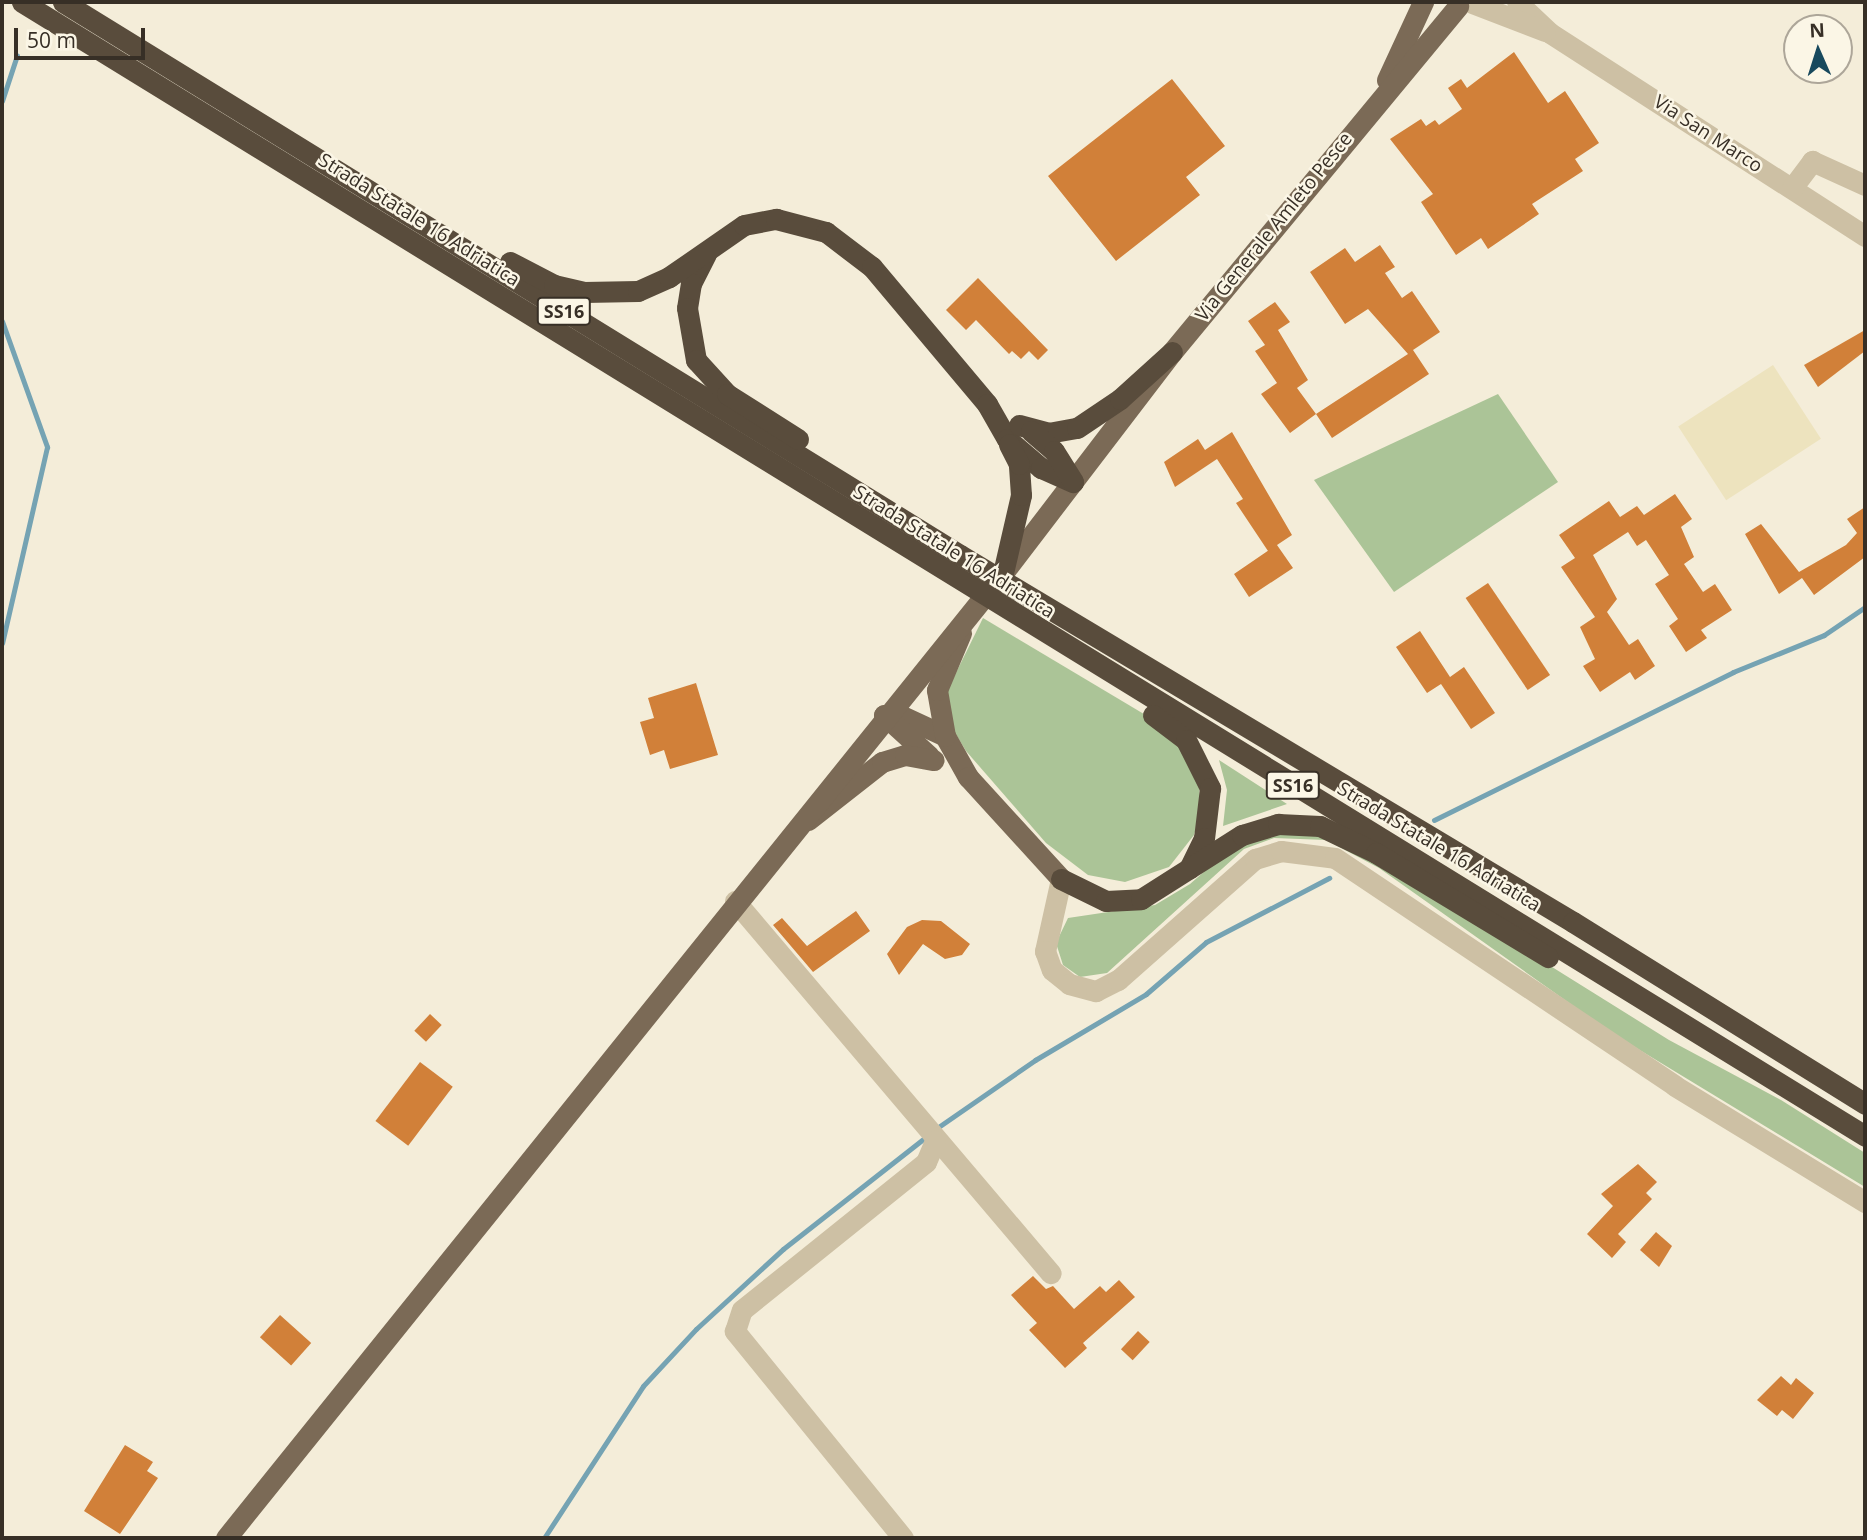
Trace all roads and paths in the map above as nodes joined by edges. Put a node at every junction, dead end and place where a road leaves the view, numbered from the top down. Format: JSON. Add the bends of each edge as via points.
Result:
{"nodes":[{"id":1,"x":22,"y":2,"type":"edge"},
{"id":2,"x":64,"y":2,"type":"edge"},
{"id":3,"x":84,"y":2,"type":"edge"},
{"id":4,"x":1423,"y":2,"type":"edge"},
{"id":5,"x":1517,"y":2,"type":"edge"},
{"id":6,"x":1462,"y":3,"type":"edge"},
{"id":7,"x":1550,"y":33,"type":"junction"},
{"id":8,"x":1376,"y":101,"type":"junction"},
{"id":9,"x":1865,"y":185,"type":"edge"},
{"id":10,"x":1792,"y":188,"type":"junction"},
{"id":11,"x":1863,"y":229,"type":"edge"},
{"id":12,"x":707,"y":252,"type":"junction"},
{"id":13,"x":1172,"y":352,"type":"junction"},
{"id":14,"x":1013,"y":432,"type":"junction"},
{"id":15,"x":1073,"y":482,"type":"junction"},
{"id":16,"x":964,"y":549,"type":"junction"},
{"id":17,"x":1003,"y":573,"type":"junction"},
{"id":18,"x":1009,"y":618,"type":"junction"},
{"id":19,"x":963,"y":619,"type":"junction"},
{"id":20,"x":884,"y":715,"type":"junction"},
{"id":21,"x":945,"y":736,"type":"junction"},
{"id":22,"x":934,"y":760,"type":"junction"},
{"id":23,"x":968,"y":777,"type":"junction"},
{"id":24,"x":792,"y":831,"type":"junction"},
{"id":25,"x":1186,"y":874,"type":"junction"},
{"id":26,"x":1061,"y":879,"type":"junction"},
{"id":27,"x":735,"y":901,"type":"junction"},
{"id":28,"x":1742,"y":1059,"type":"junction"},
{"id":29,"x":1865,"y":1104,"type":"edge"},
{"id":30,"x":1865,"y":1136,"type":"edge"},
{"id":31,"x":936,"y":1141,"type":"junction"},
{"id":32,"x":1865,"y":1202,"type":"edge"},
{"id":33,"x":1051,"y":1273,"type":"dead end"},
{"id":34,"x":226,"y":1538,"type":"edge"},
{"id":35,"x":903,"y":1538,"type":"edge"}],
"edges":[{"from":1,"to":18,"type":"highway","name":"Strada Statale 16 Adriatica","number":"SS16","via":[[856,518]]},
{"from":2,"to":16,"type":"highway","name":"Strada Statale 16 Adriatica","number":"SS16"},
{"from":3,"to":12,"type":"highway","via":[[554,285],[584,292],[638,291]]},
{"from":4,"to":8,"type":"main road"},
{"from":5,"to":7,"type":"street"},
{"from":6,"to":7,"type":"street"},
{"from":6,"to":8,"type":"main road"},
{"from":7,"to":10,"type":"street","name":"Via San Marco"},
{"from":8,"to":13,"type":"main road","name":"Via Generale Amleto Pesce"},
{"from":9,"to":10,"type":"street","via":[[1812,161]]},
{"from":10,"to":11,"type":"street","name":"Via San Marco"},
{"from":12,"to":14,"type":"highway","via":[[744,225],[776,219],[826,232],[872,267]]},
{"from":12,"to":16,"type":"highway","via":[[691,283],[687,329],[696,360],[709,377]]},
{"from":13,"to":14,"type":"highway","via":[[1151,365],[1120,400],[1077,428]]},
{"from":13,"to":15,"type":"main road","name":"Via Generale Amleto Pesce"},
{"from":14,"to":15,"type":"highway","via":[[1042,437]]},
{"from":14,"to":17,"type":"highway","via":[[1021,495]]},
{"from":15,"to":17,"type":"main road","name":"Via Generale Amleto Pesce"},
{"from":16,"to":29,"type":"highway","name":"Strada Statale 16 Adriatica","number":"SS16","via":[[1115,648]]},
{"from":17,"to":19,"type":"main road","name":"Via Generale Amleto Pesce"},
{"from":18,"to":25,"type":"highway","via":[[1186,740],[1203,766],[1211,810]]},
{"from":18,"to":28,"type":"highway","name":"Strada Statale 16 Adriatica","number":"SS16"},
{"from":19,"to":20,"type":"main road","name":"Via Generale Amleto Pesce"},
{"from":19,"to":21,"type":"main road","via":[[937,690]]},
{"from":20,"to":21,"type":"main road","via":[[902,716]]},
{"from":20,"to":22,"type":"main road"},
{"from":20,"to":24,"type":"main road","name":"Via Generale Amleto Pesce"},
{"from":21,"to":23,"type":"main road"},
{"from":22,"to":23,"type":"main road"},
{"from":22,"to":24,"type":"main road","via":[[905,755],[882,762]]},
{"from":23,"to":26,"type":"main road"},
{"from":24,"to":27,"type":"main road"},
{"from":25,"to":26,"type":"highway","via":[[1141,899],[1106,901]]},
{"from":25,"to":28,"type":"highway","via":[[1242,835],[1278,824],[1320,826],[1376,853],[1682,1034]]},
{"from":26,"to":32,"type":"street","via":[[1045,951],[1052,970],[1069,984],[1096,991],[1118,980],[1255,859],[1281,851],[1335,858],[1675,1086]]},
{"from":27,"to":31,"type":"street"},
{"from":27,"to":34,"type":"main road"},
{"from":28,"to":30,"type":"highway","name":"Strada Statale 16 Adriatica","number":"SS16"},
{"from":31,"to":33,"type":"street"},
{"from":31,"to":35,"type":"street","via":[[926,1162],[742,1310],[735,1331]]}]}
